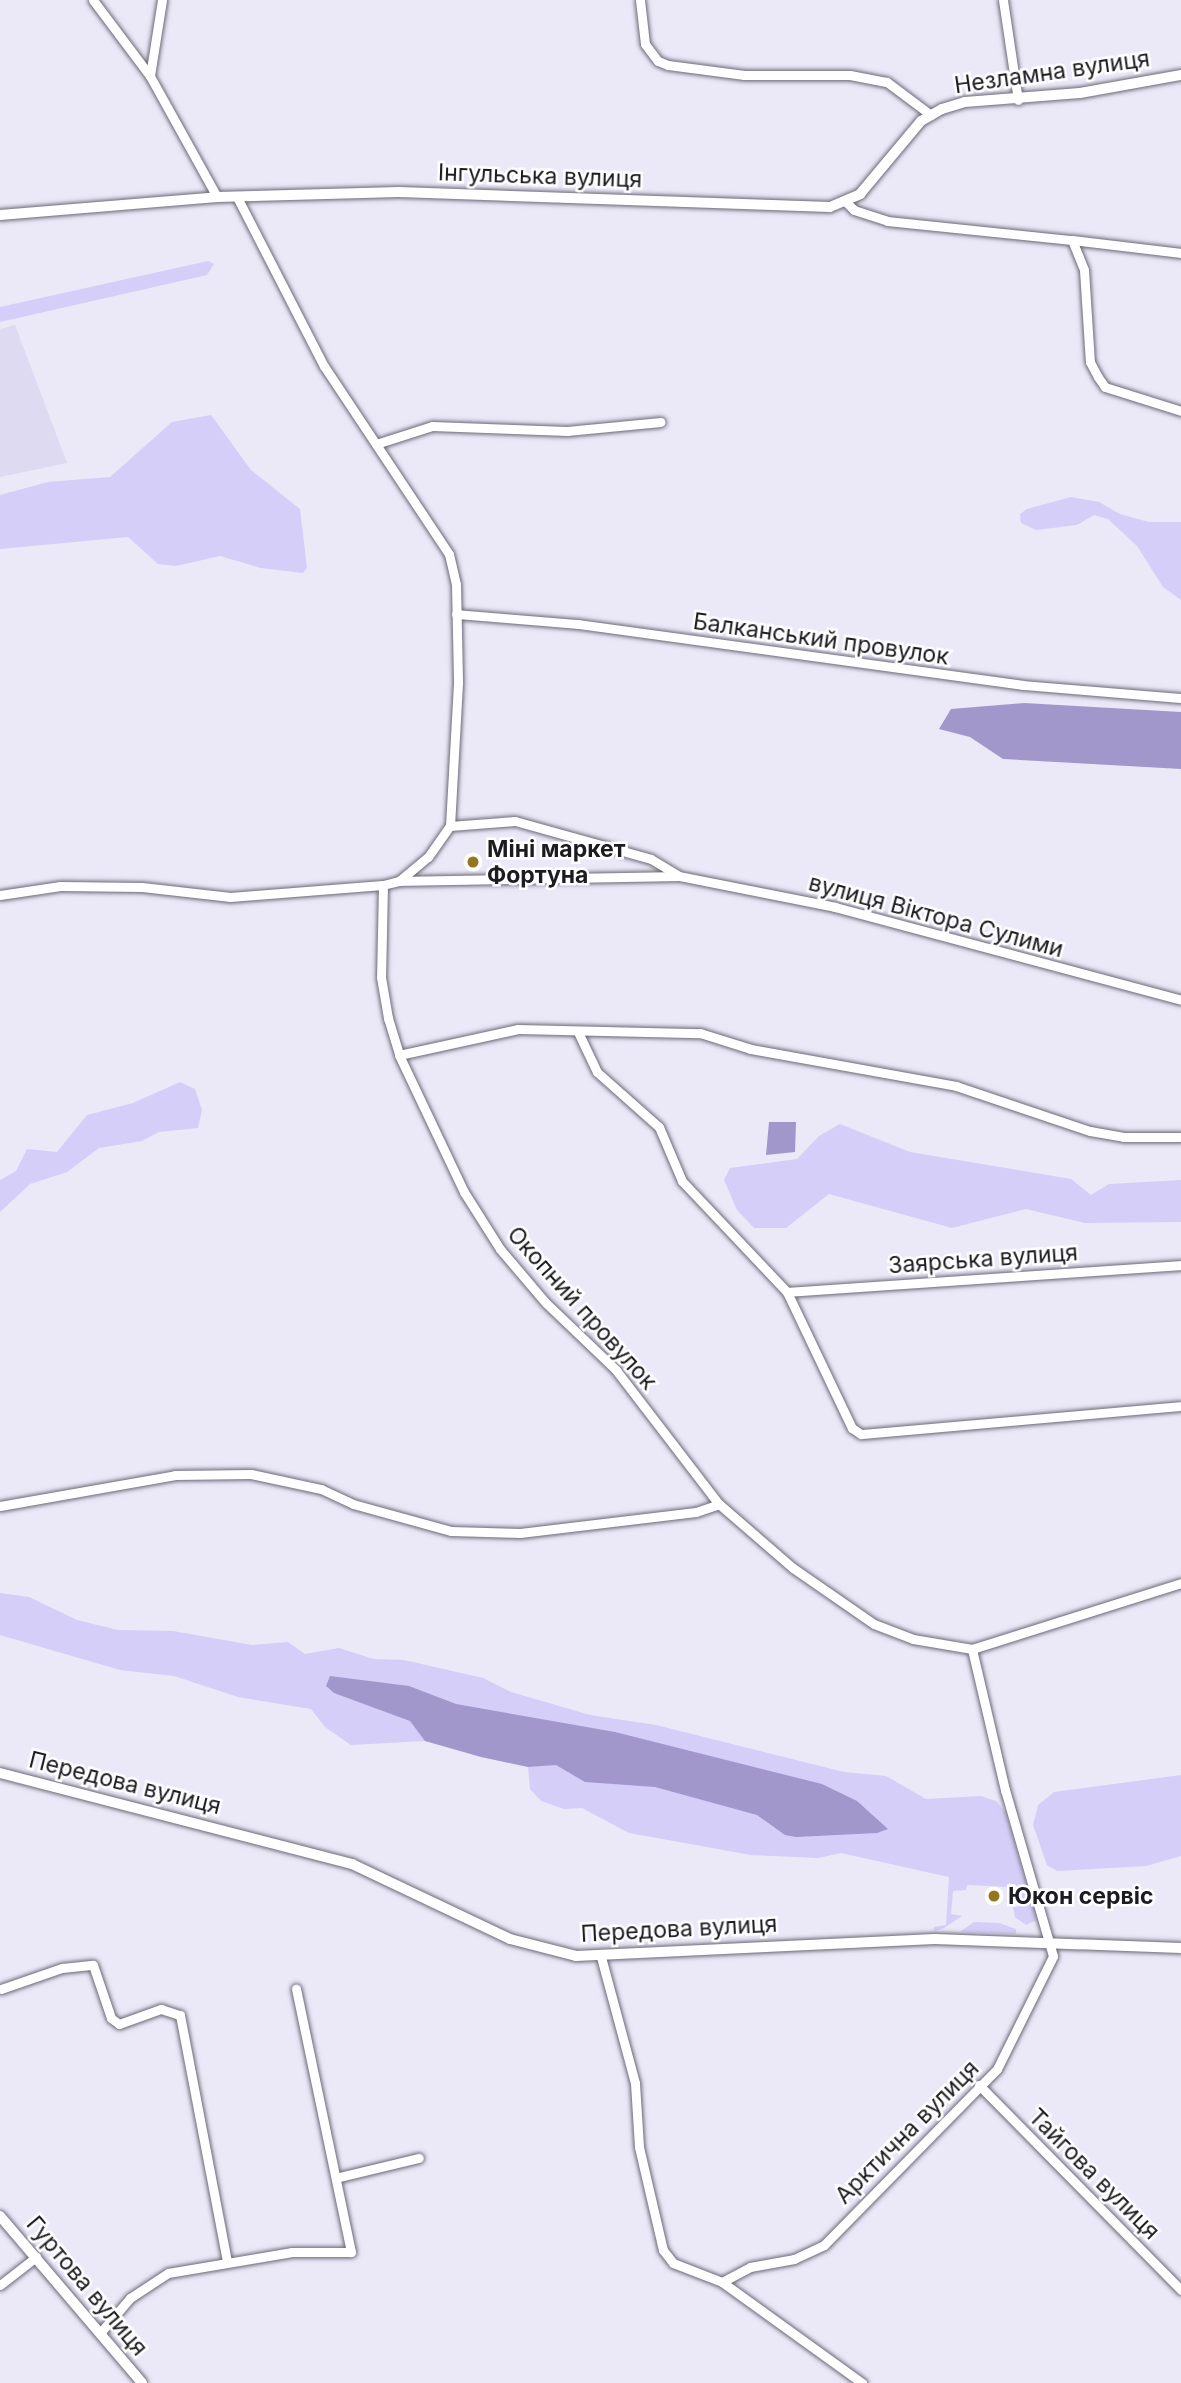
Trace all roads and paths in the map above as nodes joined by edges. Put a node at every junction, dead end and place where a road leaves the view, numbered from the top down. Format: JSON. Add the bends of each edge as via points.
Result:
{"nodes":[{"id":1,"x":93,"y":0,"type":"edge"},
{"id":2,"x":162,"y":0,"type":"edge"},
{"id":3,"x":640,"y":0,"type":"edge"},
{"id":4,"x":1003,"y":0,"type":"edge"},
{"id":5,"x":1181,"y":75,"type":"edge"},
{"id":6,"x":150,"y":76,"type":"junction"},
{"id":7,"x":1018,"y":100,"type":"junction"},
{"id":8,"x":931,"y":114,"type":"junction"},
{"id":9,"x":217,"y":197,"type":"junction"},
{"id":10,"x":237,"y":197,"type":"junction"},
{"id":11,"x":846,"y":202,"type":"junction"},
{"id":12,"x":0,"y":215,"type":"edge"},
{"id":13,"x":1072,"y":240,"type":"junction"},
{"id":14,"x":1181,"y":253,"type":"edge"},
{"id":15,"x":1181,"y":411,"type":"edge"},
{"id":16,"x":661,"y":422,"type":"dead end"},
{"id":17,"x":376,"y":444,"type":"junction"},
{"id":18,"x":456,"y":614,"type":"junction"},
{"id":19,"x":1181,"y":698,"type":"edge"},
{"id":20,"x":450,"y":826,"type":"junction"},
{"id":21,"x":679,"y":876,"type":"junction"},
{"id":22,"x":399,"y":881,"type":"junction"},
{"id":23,"x":383,"y":885,"type":"junction"},
{"id":24,"x":0,"y":895,"type":"edge"},
{"id":25,"x":1181,"y":1000,"type":"edge"},
{"id":26,"x":578,"y":1032,"type":"junction"},
{"id":27,"x":400,"y":1055,"type":"junction"},
{"id":28,"x":1181,"y":1137,"type":"edge"},
{"id":29,"x":1181,"y":1265,"type":"edge"},
{"id":30,"x":787,"y":1292,"type":"junction"},
{"id":31,"x":1181,"y":1406,"type":"edge"},
{"id":32,"x":719,"y":1504,"type":"junction"},
{"id":33,"x":0,"y":1506,"type":"edge"},
{"id":34,"x":1181,"y":1583,"type":"edge"},
{"id":35,"x":972,"y":1650,"type":"junction"},
{"id":36,"x":0,"y":1773,"type":"edge"},
{"id":37,"x":1046,"y":1944,"type":"junction"},
{"id":38,"x":1181,"y":1948,"type":"edge"},
{"id":39,"x":601,"y":1957,"type":"junction"},
{"id":40,"x":1,"y":1989,"type":"edge"},
{"id":41,"x":296,"y":1989,"type":"dead end"},
{"id":42,"x":979,"y":2085,"type":"junction"},
{"id":43,"x":419,"y":2158,"type":"dead end"},
{"id":44,"x":339,"y":2177,"type":"junction"},
{"id":45,"x":0,"y":2216,"type":"edge"},
{"id":46,"x":36,"y":2257,"type":"junction"},
{"id":47,"x":227,"y":2262,"type":"junction"},
{"id":48,"x":722,"y":2282,"type":"junction"},
{"id":49,"x":0,"y":2285,"type":"edge"},
{"id":50,"x":1181,"y":2290,"type":"edge"},
{"id":51,"x":100,"y":2333,"type":"junction"},
{"id":52,"x":142,"y":2383,"type":"edge"},
{"id":53,"x":862,"y":2383,"type":"edge"}],
"edges":[{"from":1,"to":6,"type":"street"},
{"from":2,"to":6,"type":"street"},
{"from":3,"to":8,"type":"street","name":"Незламна вулиця","via":[[645,44],[658,61],[668,65],[744,75],[862,77],[887,82]]},
{"from":4,"to":7,"type":"street"},
{"from":5,"to":7,"type":"street","name":"Незламна вулиця"},
{"from":6,"to":9,"type":"street"},
{"from":7,"to":8,"type":"street","name":"Незламна вулиця","via":[[965,102]]},
{"from":8,"to":11,"type":"street","name":"Незламна вулиця","via":[[860,194]]},
{"from":9,"to":10,"type":"street","name":"Інгульська вулиця"},
{"from":9,"to":12,"type":"street","name":"Інгульська вулиця"},
{"from":10,"to":11,"type":"street","name":"Інгульська вулиця","via":[[424,192],[807,208]]},
{"from":10,"to":17,"type":"street","via":[[324,366]]},
{"from":11,"to":13,"type":"street","via":[[854,210],[887,221]]},
{"from":13,"to":14,"type":"street"},
{"from":13,"to":15,"type":"street","via":[[1084,270],[1090,362],[1098,377],[1105,387]]},
{"from":16,"to":17,"type":"street","via":[[567,431],[432,426]]},
{"from":17,"to":18,"type":"street","via":[[449,555]]},
{"from":18,"to":19,"type":"street","name":"Балканський провулок","via":[[578,624],[1023,685]]},
{"from":18,"to":20,"type":"street","via":[[457,767]]},
{"from":20,"to":21,"type":"street","name":"вулиця Віктора Сулими","via":[[528,822],[651,859]]},
{"from":20,"to":22,"type":"street","name":"вулиця Віктора Сулими","via":[[428,856]]},
{"from":21,"to":22,"type":"street","name":"вулиця Віктора Сулими"},
{"from":21,"to":25,"type":"street","name":"вулиця Віктора Сулими","via":[[835,907]]},
{"from":22,"to":23,"type":"street","name":"вулиця Віктора Сулими"},
{"from":23,"to":24,"type":"street","name":"вулиця Віктора Сулими","via":[[230,897],[142,887],[60,886]]},
{"from":23,"to":27,"type":"street","name":"Окопний провулок","via":[[382,977]]},
{"from":26,"to":27,"type":"street","via":[[518,1029]]},
{"from":26,"to":28,"type":"street","via":[[708,1034],[751,1049],[956,1086],[1090,1131],[1123,1137]]},
{"from":26,"to":30,"type":"street","via":[[597,1072],[659,1127],[682,1181]]},
{"from":27,"to":32,"type":"street","name":"Окопний провулок","via":[[480,1221],[546,1303],[616,1370]]},
{"from":29,"to":30,"type":"street","name":"Заярська вулиця"},
{"from":30,"to":31,"type":"street","via":[[852,1428],[861,1434]]},
{"from":32,"to":33,"type":"street","via":[[696,1513],[533,1531],[452,1531],[353,1504],[321,1489],[238,1474],[175,1475]]},
{"from":32,"to":35,"type":"street","name":"Окопний провулок","via":[[793,1568],[874,1624],[913,1639]]},
{"from":34,"to":35,"type":"street"},
{"from":35,"to":37,"type":"street"},
{"from":36,"to":39,"type":"street","name":"Передова вулиця","via":[[352,1864],[510,1939],[547,1951]]},
{"from":37,"to":38,"type":"street","name":"Передова вулиця"},
{"from":37,"to":39,"type":"street","name":"Передова вулиця","via":[[935,1939]]},
{"from":37,"to":42,"type":"street","name":"Арктична вулиця","via":[[1053,1956],[1023,2020],[998,2069]]},
{"from":39,"to":48,"type":"street","via":[[635,2084],[639,2147],[663,2250],[673,2263]]},
{"from":40,"to":47,"type":"street","via":[[62,1968],[93,1965],[111,2018],[119,2024],[161,2009],[180,2015]]},
{"from":41,"to":44,"type":"street"},
{"from":42,"to":48,"type":"street","name":"Арктична вулиця","via":[[824,2245],[794,2259],[750,2267]]},
{"from":42,"to":50,"type":"street","name":"Тайгова вулиця"},
{"from":43,"to":44,"type":"street"},
{"from":44,"to":47,"type":"street","via":[[351,2252],[292,2252]]},
{"from":45,"to":46,"type":"street","name":"Гуртова вулиця"},
{"from":46,"to":49,"type":"street"},
{"from":46,"to":51,"type":"street","name":"Гуртова вулиця"},
{"from":47,"to":51,"type":"street","via":[[168,2273],[131,2298]]},
{"from":48,"to":53,"type":"street"},
{"from":51,"to":52,"type":"street","name":"Гуртова вулиця"}]}
